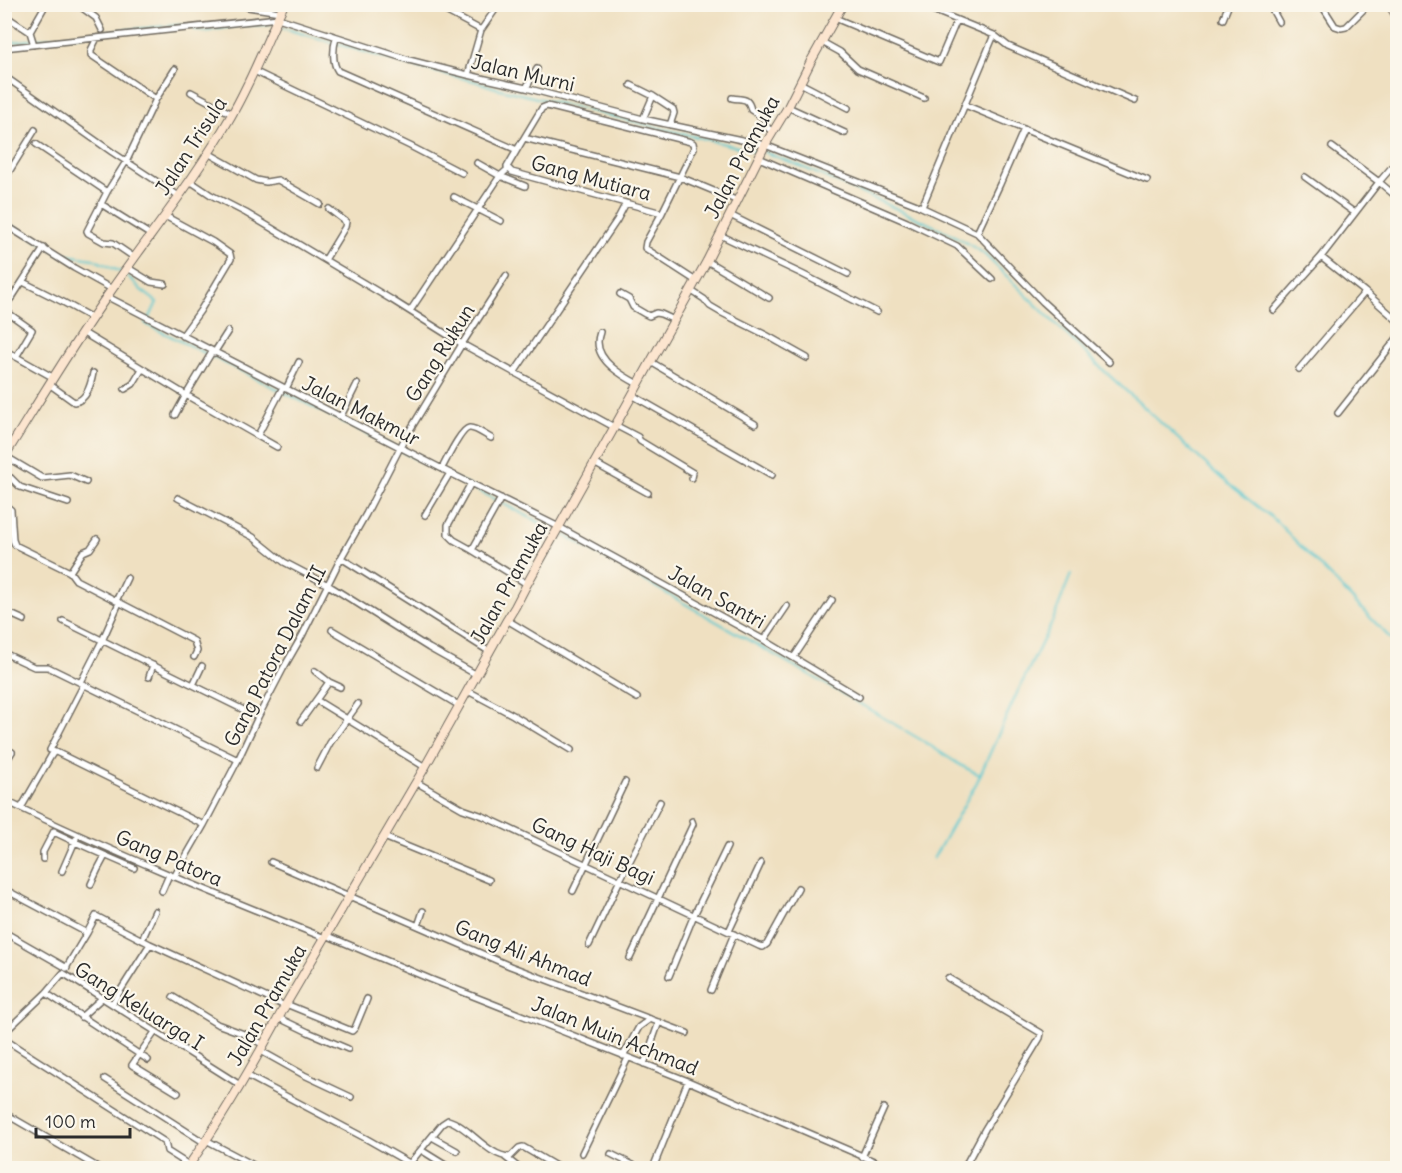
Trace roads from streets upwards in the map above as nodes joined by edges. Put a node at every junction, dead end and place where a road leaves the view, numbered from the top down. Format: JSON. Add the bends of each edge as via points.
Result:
{"nodes":[{"id":1,"x":46,"y":4,"type":"edge"},
{"id":2,"x":77,"y":4,"type":"edge"},
{"id":3,"x":497,"y":4,"type":"edge"},
{"id":4,"x":843,"y":4,"type":"edge"},
{"id":5,"x":918,"y":4,"type":"edge"},
{"id":6,"x":1229,"y":4,"type":"edge"},
{"id":7,"x":1269,"y":4,"type":"edge"},
{"id":8,"x":1321,"y":4,"type":"edge"},
{"id":9,"x":1369,"y":4,"type":"edge"},
{"id":10,"x":1389,"y":4,"type":"edge"},
{"id":11,"x":248,"y":7,"type":"dead end"},
{"id":12,"x":440,"y":8,"type":"dead end"},
{"id":13,"x":4,"y":15,"type":"edge"},
{"id":14,"x":278,"y":18,"type":"edge"},
{"id":15,"x":835,"y":18,"type":"junction"},
{"id":16,"x":1398,"y":18,"type":"edge"},
{"id":17,"x":1223,"y":19,"type":"dead end"},
{"id":18,"x":957,"y":20,"type":"junction"},
{"id":19,"x":1279,"y":22,"type":"dead end"},
{"id":20,"x":102,"y":30,"type":"dead end"},
{"id":21,"x":481,"y":30,"type":"junction"},
{"id":22,"x":994,"y":35,"type":"junction"},
{"id":23,"x":97,"y":38,"type":"junction"},
{"id":24,"x":32,"y":39,"type":"junction"},
{"id":25,"x":335,"y":42,"type":"junction"},
{"id":26,"x":822,"y":42,"type":"junction"},
{"id":27,"x":4,"y":48,"type":"edge"},
{"id":28,"x":4,"y":59,"type":"edge"},
{"id":29,"x":175,"y":69,"type":"dead end"},
{"id":30,"x":537,"y":69,"type":"dead end"},
{"id":31,"x":4,"y":70,"type":"edge"},
{"id":32,"x":254,"y":71,"type":"junction"},
{"id":33,"x":468,"y":75,"type":"junction"},
{"id":34,"x":4,"y":76,"type":"edge"},
{"id":35,"x":800,"y":83,"type":"junction"},
{"id":36,"x":631,"y":84,"type":"dead end"},
{"id":37,"x":526,"y":88,"type":"junction"},
{"id":38,"x":191,"y":92,"type":"dead end"},
{"id":39,"x":653,"y":96,"type":"junction"},
{"id":40,"x":732,"y":98,"type":"dead end"},
{"id":41,"x":924,"y":98,"type":"dead end"},
{"id":42,"x":156,"y":99,"type":"junction"},
{"id":43,"x":548,"y":100,"type":"junction"},
{"id":44,"x":1135,"y":101,"type":"dead end"},
{"id":45,"x":965,"y":105,"type":"junction"},
{"id":46,"x":788,"y":106,"type":"junction"},
{"id":47,"x":848,"y":108,"type":"dead end"},
{"id":48,"x":232,"y":114,"type":"junction"},
{"id":49,"x":643,"y":119,"type":"junction"},
{"id":50,"x":670,"y":125,"type":"junction"},
{"id":51,"x":1024,"y":129,"type":"junction"},
{"id":52,"x":35,"y":130,"type":"dead end"},
{"id":53,"x":773,"y":132,"type":"junction"},
{"id":54,"x":845,"y":133,"type":"dead end"},
{"id":55,"x":524,"y":138,"type":"junction"},
{"id":56,"x":36,"y":144,"type":"dead end"},
{"id":57,"x":765,"y":145,"type":"junction"},
{"id":58,"x":1332,"y":147,"type":"dead end"},
{"id":59,"x":518,"y":150,"type":"junction"},
{"id":60,"x":208,"y":153,"type":"junction"},
{"id":61,"x":759,"y":158,"type":"junction"},
{"id":62,"x":127,"y":160,"type":"junction"},
{"id":63,"x":1398,"y":160,"type":"edge"},
{"id":64,"x":477,"y":163,"type":"dead end"},
{"id":65,"x":508,"y":169,"type":"junction"},
{"id":66,"x":462,"y":173,"type":"dead end"},
{"id":67,"x":500,"y":176,"type":"junction"},
{"id":68,"x":680,"y":177,"type":"junction"},
{"id":69,"x":1305,"y":177,"type":"dead end"},
{"id":70,"x":4,"y":180,"type":"edge"},
{"id":71,"x":1147,"y":180,"type":"dead end"},
{"id":72,"x":190,"y":181,"type":"junction"},
{"id":73,"x":1379,"y":182,"type":"junction"},
{"id":74,"x":525,"y":186,"type":"dead end"},
{"id":75,"x":107,"y":192,"type":"junction"},
{"id":76,"x":179,"y":196,"type":"junction"},
{"id":77,"x":454,"y":197,"type":"dead end"},
{"id":78,"x":1398,"y":198,"type":"edge"},
{"id":79,"x":738,"y":201,"type":"junction"},
{"id":80,"x":626,"y":203,"type":"junction"},
{"id":81,"x":101,"y":204,"type":"junction"},
{"id":82,"x":320,"y":204,"type":"dead end"},
{"id":83,"x":922,"y":207,"type":"junction"},
{"id":84,"x":329,"y":209,"type":"dead end"},
{"id":85,"x":477,"y":210,"type":"junction"},
{"id":86,"x":662,"y":213,"type":"junction"},
{"id":87,"x":1355,"y":213,"type":"junction"},
{"id":88,"x":730,"y":215,"type":"junction"},
{"id":89,"x":165,"y":216,"type":"junction"},
{"id":90,"x":501,"y":221,"type":"dead end"},
{"id":91,"x":4,"y":224,"type":"edge"},
{"id":92,"x":977,"y":233,"type":"junction"},
{"id":93,"x":152,"y":235,"type":"junction"},
{"id":94,"x":720,"y":235,"type":"junction"},
{"id":95,"x":44,"y":248,"type":"junction"},
{"id":96,"x":1321,"y":257,"type":"junction"},
{"id":97,"x":135,"y":258,"type":"junction"},
{"id":98,"x":325,"y":260,"type":"junction"},
{"id":99,"x":707,"y":261,"type":"junction"},
{"id":100,"x":125,"y":271,"type":"junction"},
{"id":101,"x":848,"y":274,"type":"dead end"},
{"id":102,"x":506,"y":276,"type":"dead end"},
{"id":103,"x":992,"y":279,"type":"dead end"},
{"id":104,"x":696,"y":281,"type":"junction"},
{"id":105,"x":23,"y":282,"type":"junction"},
{"id":106,"x":165,"y":284,"type":"dead end"},
{"id":107,"x":112,"y":289,"type":"junction"},
{"id":108,"x":690,"y":290,"type":"junction"},
{"id":109,"x":1365,"y":292,"type":"junction"},
{"id":110,"x":620,"y":294,"type":"dead end"},
{"id":111,"x":106,"y":296,"type":"junction"},
{"id":112,"x":769,"y":298,"type":"dead end"},
{"id":113,"x":4,"y":308,"type":"edge"},
{"id":114,"x":1274,"y":310,"type":"dead end"},
{"id":115,"x":410,"y":311,"type":"junction"},
{"id":116,"x":877,"y":312,"type":"dead end"},
{"id":117,"x":92,"y":318,"type":"junction"},
{"id":118,"x":674,"y":320,"type":"junction"},
{"id":119,"x":1398,"y":321,"type":"edge"},
{"id":120,"x":228,"y":331,"type":"dead end"},
{"id":121,"x":82,"y":332,"type":"junction"},
{"id":122,"x":600,"y":332,"type":"dead end"},
{"id":123,"x":182,"y":336,"type":"junction"},
{"id":124,"x":1398,"y":337,"type":"edge"},
{"id":125,"x":462,"y":344,"type":"junction"},
{"id":126,"x":4,"y":350,"type":"edge"},
{"id":127,"x":211,"y":355,"type":"junction"},
{"id":128,"x":16,"y":357,"type":"junction"},
{"id":129,"x":807,"y":358,"type":"dead end"},
{"id":130,"x":299,"y":362,"type":"dead end"},
{"id":131,"x":651,"y":362,"type":"junction"},
{"id":132,"x":1109,"y":362,"type":"dead end"},
{"id":133,"x":142,"y":369,"type":"junction"},
{"id":134,"x":1299,"y":369,"type":"dead end"},
{"id":135,"x":514,"y":373,"type":"junction"},
{"id":136,"x":93,"y":374,"type":"dead end"},
{"id":137,"x":51,"y":381,"type":"junction"},
{"id":138,"x":357,"y":384,"type":"dead end"},
{"id":139,"x":638,"y":384,"type":"junction"},
{"id":140,"x":125,"y":389,"type":"dead end"},
{"id":141,"x":283,"y":390,"type":"junction"},
{"id":142,"x":186,"y":395,"type":"junction"},
{"id":143,"x":632,"y":395,"type":"junction"},
{"id":144,"x":1338,"y":413,"type":"dead end"},
{"id":145,"x":175,"y":415,"type":"dead end"},
{"id":146,"x":341,"y":416,"type":"junction"},
{"id":147,"x":755,"y":424,"type":"dead end"},
{"id":148,"x":615,"y":426,"type":"junction"},
{"id":149,"x":258,"y":435,"type":"junction"},
{"id":150,"x":491,"y":438,"type":"dead end"},
{"id":151,"x":277,"y":447,"type":"dead end"},
{"id":152,"x":399,"y":450,"type":"junction"},
{"id":153,"x":6,"y":453,"type":"edge"},
{"id":154,"x":594,"y":463,"type":"junction"},
{"id":155,"x":441,"y":468,"type":"junction"},
{"id":156,"x":4,"y":475,"type":"edge"},
{"id":157,"x":449,"y":475,"type":"junction"},
{"id":158,"x":772,"y":476,"type":"dead end"},
{"id":159,"x":692,"y":478,"type":"dead end"},
{"id":160,"x":86,"y":482,"type":"dead end"},
{"id":161,"x":470,"y":486,"type":"junction"},
{"id":162,"x":648,"y":493,"type":"dead end"},
{"id":163,"x":178,"y":498,"type":"dead end"},
{"id":164,"x":500,"y":501,"type":"junction"},
{"id":165,"x":68,"y":503,"type":"dead end"},
{"id":166,"x":4,"y":504,"type":"edge"},
{"id":167,"x":425,"y":515,"type":"dead end"},
{"id":168,"x":559,"y":527,"type":"junction"},
{"id":169,"x":97,"y":539,"type":"dead end"},
{"id":170,"x":472,"y":550,"type":"junction"},
{"id":171,"x":341,"y":558,"type":"junction"},
{"id":172,"x":72,"y":575,"type":"junction"},
{"id":173,"x":127,"y":578,"type":"dead end"},
{"id":174,"x":527,"y":584,"type":"junction"},
{"id":175,"x":328,"y":585,"type":"junction"},
{"id":176,"x":831,"y":600,"type":"dead end"},
{"id":177,"x":117,"y":602,"type":"junction"},
{"id":178,"x":787,"y":606,"type":"dead end"},
{"id":179,"x":4,"y":611,"type":"edge"},
{"id":180,"x":24,"y":620,"type":"dead end"},
{"id":181,"x":507,"y":620,"type":"junction"},
{"id":182,"x":63,"y":621,"type":"dead end"},
{"id":183,"x":332,"y":630,"type":"dead end"},
{"id":184,"x":764,"y":640,"type":"junction"},
{"id":185,"x":102,"y":641,"type":"junction"},
{"id":186,"x":490,"y":652,"type":"junction"},
{"id":187,"x":4,"y":653,"type":"edge"},
{"id":188,"x":195,"y":657,"type":"dead end"},
{"id":189,"x":794,"y":657,"type":"junction"},
{"id":190,"x":153,"y":665,"type":"junction"},
{"id":191,"x":202,"y":666,"type":"dead end"},
{"id":192,"x":315,"y":671,"type":"dead end"},
{"id":193,"x":477,"y":675,"type":"junction"},
{"id":194,"x":149,"y":677,"type":"dead end"},
{"id":195,"x":329,"y":682,"type":"junction"},
{"id":196,"x":82,"y":683,"type":"junction"},
{"id":197,"x":193,"y":685,"type":"junction"},
{"id":198,"x":340,"y":687,"type":"dead end"},
{"id":199,"x":468,"y":691,"type":"junction"},
{"id":200,"x":860,"y":697,"type":"dead end"},
{"id":201,"x":637,"y":698,"type":"dead end"},
{"id":202,"x":316,"y":700,"type":"junction"},
{"id":203,"x":358,"y":704,"type":"dead end"},
{"id":204,"x":460,"y":706,"type":"junction"},
{"id":205,"x":258,"y":717,"type":"junction"},
{"id":206,"x":347,"y":719,"type":"junction"},
{"id":207,"x":301,"y":721,"type":"dead end"},
{"id":208,"x":571,"y":750,"type":"dead end"},
{"id":209,"x":12,"y":752,"type":"dead end"},
{"id":210,"x":55,"y":752,"type":"junction"},
{"id":211,"x":238,"y":760,"type":"junction"},
{"id":212,"x":4,"y":765,"type":"edge"},
{"id":213,"x":425,"y":767,"type":"junction"},
{"id":214,"x":316,"y":768,"type":"dead end"},
{"id":215,"x":416,"y":782,"type":"junction"},
{"id":216,"x":625,"y":782,"type":"dead end"},
{"id":217,"x":4,"y":800,"type":"edge"},
{"id":218,"x":660,"y":802,"type":"dead end"},
{"id":219,"x":21,"y":808,"type":"junction"},
{"id":220,"x":692,"y":821,"type":"dead end"},
{"id":221,"x":57,"y":825,"type":"junction"},
{"id":222,"x":204,"y":825,"type":"junction"},
{"id":223,"x":54,"y":832,"type":"junction"},
{"id":224,"x":78,"y":835,"type":"junction"},
{"id":225,"x":384,"y":837,"type":"junction"},
{"id":226,"x":74,"y":842,"type":"junction"},
{"id":227,"x":105,"y":847,"type":"junction"},
{"id":228,"x":727,"y":847,"type":"dead end"},
{"id":229,"x":119,"y":853,"type":"junction"},
{"id":230,"x":104,"y":855,"type":"junction"},
{"id":231,"x":43,"y":859,"type":"dead end"},
{"id":232,"x":116,"y":860,"type":"junction"},
{"id":233,"x":271,"y":862,"type":"dead end"},
{"id":234,"x":761,"y":863,"type":"dead end"},
{"id":235,"x":585,"y":864,"type":"junction"},
{"id":236,"x":134,"y":868,"type":"dead end"},
{"id":237,"x":62,"y":871,"type":"dead end"},
{"id":238,"x":171,"y":876,"type":"junction"},
{"id":239,"x":489,"y":880,"type":"dead end"},
{"id":240,"x":620,"y":880,"type":"junction"},
{"id":241,"x":91,"y":884,"type":"dead end"},
{"id":242,"x":798,"y":888,"type":"dead end"},
{"id":243,"x":4,"y":890,"type":"edge"},
{"id":244,"x":162,"y":891,"type":"dead end"},
{"id":245,"x":573,"y":891,"type":"dead end"},
{"id":246,"x":350,"y":897,"type":"junction"},
{"id":247,"x":657,"y":897,"type":"junction"},
{"id":248,"x":155,"y":911,"type":"dead end"},
{"id":249,"x":423,"y":911,"type":"dead end"},
{"id":250,"x":694,"y":915,"type":"junction"},
{"id":251,"x":418,"y":926,"type":"junction"},
{"id":252,"x":4,"y":932,"type":"edge"},
{"id":253,"x":731,"y":932,"type":"junction"},
{"id":254,"x":87,"y":933,"type":"junction"},
{"id":255,"x":326,"y":937,"type":"junction"},
{"id":256,"x":142,"y":940,"type":"junction"},
{"id":257,"x":150,"y":944,"type":"junction"},
{"id":258,"x":589,"y":945,"type":"dead end"},
{"id":259,"x":630,"y":957,"type":"dead end"},
{"id":260,"x":65,"y":970,"type":"junction"},
{"id":261,"x":669,"y":976,"type":"dead end"},
{"id":262,"x":948,"y":978,"type":"dead end"},
{"id":263,"x":711,"y":990,"type":"dead end"},
{"id":264,"x":46,"y":993,"type":"junction"},
{"id":265,"x":102,"y":998,"type":"junction"},
{"id":266,"x":173,"y":998,"type":"dead end"},
{"id":267,"x":368,"y":999,"type":"dead end"},
{"id":268,"x":112,"y":1004,"type":"junction"},
{"id":269,"x":285,"y":1005,"type":"junction"},
{"id":270,"x":81,"y":1017,"type":"junction"},
{"id":271,"x":279,"y":1018,"type":"junction"},
{"id":272,"x":650,"y":1019,"type":"junction"},
{"id":273,"x":659,"y":1022,"type":"junction"},
{"id":274,"x":155,"y":1032,"type":"junction"},
{"id":275,"x":4,"y":1033,"type":"edge"},
{"id":276,"x":687,"y":1033,"type":"dead end"},
{"id":277,"x":4,"y":1039,"type":"edge"},
{"id":278,"x":263,"y":1048,"type":"junction"},
{"id":279,"x":348,"y":1049,"type":"dead end"},
{"id":280,"x":139,"y":1054,"type":"junction"},
{"id":281,"x":626,"y":1057,"type":"junction"},
{"id":282,"x":148,"y":1060,"type":"dead end"},
{"id":283,"x":644,"y":1064,"type":"junction"},
{"id":284,"x":246,"y":1075,"type":"junction"},
{"id":285,"x":105,"y":1079,"type":"dead end"},
{"id":286,"x":688,"y":1081,"type":"junction"},
{"id":287,"x":240,"y":1085,"type":"junction"},
{"id":288,"x":178,"y":1093,"type":"dead end"},
{"id":289,"x":351,"y":1097,"type":"dead end"},
{"id":290,"x":884,"y":1108,"type":"dead end"},
{"id":291,"x":4,"y":1113,"type":"edge"},
{"id":292,"x":432,"y":1137,"type":"junction"},
{"id":293,"x":206,"y":1142,"type":"junction"},
{"id":294,"x":421,"y":1150,"type":"junction"},
{"id":295,"x":457,"y":1151,"type":"dead end"},
{"id":296,"x":582,"y":1153,"type":"dead end"},
{"id":297,"x":611,"y":1154,"type":"dead end"},
{"id":298,"x":504,"y":1156,"type":"junction"},
{"id":299,"x":862,"y":1157,"type":"junction"},
{"id":300,"x":410,"y":1163,"type":"junction"},
{"id":301,"x":188,"y":1167,"type":"edge"},
{"id":302,"x":99,"y":1168,"type":"edge"},
{"id":303,"x":259,"y":1168,"type":"edge"},
{"id":304,"x":418,"y":1168,"type":"edge"},
{"id":305,"x":450,"y":1168,"type":"edge"},
{"id":306,"x":519,"y":1168,"type":"edge"},
{"id":307,"x":559,"y":1168,"type":"edge"},
{"id":308,"x":639,"y":1168,"type":"edge"},
{"id":309,"x":653,"y":1168,"type":"edge"},
{"id":310,"x":890,"y":1168,"type":"edge"},
{"id":311,"x":964,"y":1168,"type":"edge"}],
"edges":[{"from":1,"to":24,"type":"street"},
{"from":2,"to":20,"type":"street","via":[[96,18]]},
{"from":3,"to":21,"type":"street"},
{"from":4,"to":15,"type":"street","name":"Jalan Pramuka"},
{"from":5,"to":18,"type":"street"},
{"from":6,"to":17,"type":"street"},
{"from":7,"to":19,"type":"street"},
{"from":8,"to":9,"type":"street","via":[[1335,26],[1341,28]]},
{"from":10,"to":16,"type":"street"},
{"from":11,"to":14,"type":"street","name":"Jalan Murni"},
{"from":12,"to":21,"type":"street"},
{"from":13,"to":24,"type":"street"},
{"from":14,"to":23,"type":"street"},
{"from":14,"to":25,"type":"street","name":"Jalan Murni"},
{"from":14,"to":32,"type":"street","name":"Jalan Trisula"},
{"from":15,"to":18,"type":"street","via":[[939,62]]},
{"from":15,"to":26,"type":"street","name":"Jalan Pramuka"},
{"from":18,"to":22,"type":"street"},
{"from":21,"to":33,"type":"street"},
{"from":22,"to":44,"type":"street","via":[[1008,46]]},
{"from":22,"to":45,"type":"street"},
{"from":23,"to":24,"type":"street"},
{"from":23,"to":42,"type":"street","via":[[91,55]]},
{"from":24,"to":27,"type":"street"},
{"from":25,"to":33,"type":"street","name":"Jalan Murni"},
{"from":25,"to":59,"type":"street","via":[[338,71]]},
{"from":26,"to":35,"type":"street","name":"Jalan Pramuka"},
{"from":26,"to":41,"type":"street","via":[[858,69]]},
{"from":28,"to":31,"type":"street"},
{"from":29,"to":42,"type":"street"},
{"from":30,"to":37,"type":"street"},
{"from":32,"to":48,"type":"street","name":"Jalan Trisula"},
{"from":32,"to":66,"type":"street"},
{"from":33,"to":37,"type":"street","name":"Jalan Murni"},
{"from":34,"to":62,"type":"street"},
{"from":35,"to":46,"type":"street","name":"Jalan Pramuka"},
{"from":35,"to":47,"type":"street"},
{"from":36,"to":39,"type":"street"},
{"from":37,"to":43,"type":"street","name":"Jalan Murni"},
{"from":38,"to":48,"type":"street"},
{"from":39,"to":49,"type":"street"},
{"from":39,"to":50,"type":"street","via":[[673,109]]},
{"from":40,"to":53,"type":"street","via":[[748,101],[751,110],[765,119],[765,127]]},
{"from":42,"to":62,"type":"street"},
{"from":43,"to":49,"type":"street","name":"Jalan Murni"},
{"from":43,"to":55,"type":"street","name":"Gang Mutiara"},
{"from":43,"to":68,"type":"street","name":"Gang Mutiara","via":[[691,142],[694,148]]},
{"from":45,"to":51,"type":"street"},
{"from":45,"to":83,"type":"street"},
{"from":46,"to":53,"type":"street","name":"Jalan Pramuka"},
{"from":46,"to":54,"type":"street"},
{"from":48,"to":60,"type":"street","name":"Jalan Trisula"},
{"from":49,"to":50,"type":"street","name":"Jalan Murni"},
{"from":50,"to":57,"type":"street","name":"Jalan Murni"},
{"from":51,"to":71,"type":"street"},
{"from":51,"to":92,"type":"street"},
{"from":52,"to":70,"type":"street"},
{"from":53,"to":57,"type":"street","name":"Jalan Pramuka"},
{"from":55,"to":59,"type":"street","name":"Gang Mutiara"},
{"from":55,"to":68,"type":"street","name":"Gang Mutiara"},
{"from":56,"to":75,"type":"street"},
{"from":57,"to":61,"type":"street","name":"Jalan Pramuka"},
{"from":57,"to":83,"type":"street","name":"Jalan Murni"},
{"from":58,"to":73,"type":"street"},
{"from":59,"to":65,"type":"street","name":"Gang Mutiara"},
{"from":60,"to":72,"type":"street","name":"Jalan Trisula"},
{"from":60,"to":82,"type":"street","via":[[256,180],[278,180]]},
{"from":61,"to":79,"type":"street","name":"Jalan Pramuka"},
{"from":61,"to":103,"type":"street","via":[[957,246]]},
{"from":62,"to":75,"type":"street"},
{"from":62,"to":76,"type":"street"},
{"from":63,"to":73,"type":"street"},
{"from":64,"to":67,"type":"street"},
{"from":65,"to":67,"type":"street"},
{"from":65,"to":80,"type":"street","name":"Gang Mutiara"},
{"from":67,"to":74,"type":"street"},
{"from":67,"to":85,"type":"street"},
{"from":68,"to":79,"type":"street","name":"Gang Mutiara"},
{"from":68,"to":86,"type":"street","name":"Gang Mutiara"},
{"from":69,"to":87,"type":"street"},
{"from":72,"to":76,"type":"street","name":"Jalan Trisula"},
{"from":72,"to":98,"type":"street"},
{"from":73,"to":78,"type":"street"},
{"from":73,"to":87,"type":"street"},
{"from":75,"to":81,"type":"street"},
{"from":76,"to":89,"type":"street","name":"Jalan Trisula"},
{"from":77,"to":85,"type":"street"},
{"from":79,"to":88,"type":"street","name":"Jalan Pramuka"},
{"from":80,"to":86,"type":"street","name":"Gang Mutiara"},
{"from":80,"to":135,"type":"street"},
{"from":81,"to":93,"type":"street"},
{"from":81,"to":97,"type":"street","via":[[88,233],[114,243]]},
{"from":83,"to":92,"type":"street","name":"Jalan Murni"},
{"from":84,"to":98,"type":"street","via":[[346,222]]},
{"from":85,"to":90,"type":"street"},
{"from":85,"to":115,"type":"street"},
{"from":86,"to":104,"type":"street","via":[[645,248]]},
{"from":87,"to":96,"type":"street"},
{"from":88,"to":94,"type":"street","name":"Jalan Pramuka"},
{"from":88,"to":101,"type":"street"},
{"from":89,"to":93,"type":"street","name":"Jalan Trisula"},
{"from":89,"to":123,"type":"street","via":[[231,254]]},
{"from":91,"to":95,"type":"street"},
{"from":92,"to":132,"type":"street","via":[[1043,302]]},
{"from":93,"to":97,"type":"street","name":"Jalan Trisula"},
{"from":94,"to":99,"type":"street","name":"Jalan Pramuka"},
{"from":94,"to":116,"type":"street"},
{"from":95,"to":105,"type":"street"},
{"from":95,"to":107,"type":"street"},
{"from":96,"to":109,"type":"street"},
{"from":96,"to":114,"type":"street"},
{"from":97,"to":100,"type":"street","name":"Jalan Trisula"},
{"from":98,"to":115,"type":"street"},
{"from":99,"to":104,"type":"street","name":"Jalan Pramuka"},
{"from":99,"to":112,"type":"street"},
{"from":100,"to":106,"type":"street"},
{"from":100,"to":107,"type":"street","name":"Jalan Trisula"},
{"from":102,"to":125,"type":"street","name":"Gang Rukun"},
{"from":104,"to":108,"type":"street","name":"Jalan Pramuka"},
{"from":105,"to":113,"type":"street"},
{"from":105,"to":117,"type":"street"},
{"from":107,"to":111,"type":"street","name":"Jalan Trisula"},
{"from":108,"to":118,"type":"street","name":"Jalan Pramuka"},
{"from":108,"to":129,"type":"street","via":[[722,313]]},
{"from":109,"to":119,"type":"street"},
{"from":109,"to":134,"type":"street"},
{"from":110,"to":118,"type":"street","via":[[649,316],[656,313]]},
{"from":111,"to":117,"type":"street","name":"Jalan Trisula"},
{"from":111,"to":123,"type":"street","name":"Jalan Makmur"},
{"from":113,"to":128,"type":"street","via":[[32,330]]},
{"from":115,"to":125,"type":"street"},
{"from":117,"to":121,"type":"street","name":"Jalan Trisula"},
{"from":118,"to":131,"type":"street","name":"Jalan Pramuka"},
{"from":120,"to":127,"type":"street"},
{"from":121,"to":133,"type":"street"},
{"from":121,"to":137,"type":"street","name":"Jalan Trisula"},
{"from":122,"to":139,"type":"street","via":[[599,349],[608,363]]},
{"from":123,"to":127,"type":"street","name":"Jalan Makmur"},
{"from":124,"to":144,"type":"street"},
{"from":125,"to":135,"type":"street"},
{"from":125,"to":152,"type":"street","name":"Gang Rukun"},
{"from":126,"to":128,"type":"street"},
{"from":127,"to":141,"type":"street","name":"Jalan Makmur"},
{"from":127,"to":142,"type":"street"},
{"from":128,"to":137,"type":"street"},
{"from":130,"to":141,"type":"street"},
{"from":131,"to":139,"type":"street","name":"Jalan Pramuka"},
{"from":131,"to":147,"type":"street"},
{"from":133,"to":140,"type":"street"},
{"from":133,"to":142,"type":"street"},
{"from":135,"to":148,"type":"street"},
{"from":136,"to":137,"type":"street","via":[[79,402]]},
{"from":137,"to":153,"type":"street","name":"Jalan Trisula"},
{"from":138,"to":146,"type":"street"},
{"from":139,"to":143,"type":"street","name":"Jalan Pramuka"},
{"from":141,"to":146,"type":"street","name":"Jalan Makmur"},
{"from":141,"to":149,"type":"street"},
{"from":142,"to":145,"type":"street"},
{"from":142,"to":149,"type":"street"},
{"from":143,"to":148,"type":"street","name":"Jalan Pramuka"},
{"from":143,"to":158,"type":"street"},
{"from":146,"to":152,"type":"street","name":"Jalan Makmur"},
{"from":148,"to":154,"type":"street","name":"Jalan Pramuka"},
{"from":148,"to":159,"type":"street","via":[[693,473]]},
{"from":149,"to":151,"type":"street"},
{"from":150,"to":155,"type":"street","via":[[467,428]]},
{"from":152,"to":155,"type":"street","name":"Jalan Makmur"},
{"from":152,"to":171,"type":"street","name":"Gang Patora Dalam II"},
{"from":153,"to":160,"type":"street","via":[[42,478],[70,475]]},
{"from":154,"to":162,"type":"street"},
{"from":154,"to":168,"type":"street","name":"Jalan Pramuka"},
{"from":155,"to":157,"type":"street","name":"Jalan Makmur"},
{"from":156,"to":165,"type":"street","via":[[20,487]]},
{"from":157,"to":161,"type":"street","name":"Jalan Makmur"},
{"from":157,"to":167,"type":"street"},
{"from":161,"to":164,"type":"street","name":"Jalan Makmur"},
{"from":161,"to":170,"type":"street","via":[[448,525],[448,534]]},
{"from":163,"to":175,"type":"street","via":[[253,537],[284,562]]},
{"from":164,"to":168,"type":"street","name":"Jalan Makmur"},
{"from":164,"to":170,"type":"street"},
{"from":166,"to":172,"type":"street","via":[[11,510],[14,544]]},
{"from":168,"to":174,"type":"street","name":"Jalan Pramuka"},
{"from":168,"to":184,"type":"street","name":"Jalan Santri"},
{"from":169,"to":172,"type":"street"},
{"from":170,"to":174,"type":"street"},
{"from":171,"to":175,"type":"street","name":"Gang Patora Dalam II"},
{"from":171,"to":186,"type":"street"},
{"from":172,"to":177,"type":"street"},
{"from":173,"to":177,"type":"street"},
{"from":174,"to":181,"type":"street","name":"Jalan Pramuka"},
{"from":175,"to":193,"type":"street"},
{"from":175,"to":205,"type":"street","name":"Gang Patora Dalam II"},
{"from":176,"to":189,"type":"street"},
{"from":177,"to":185,"type":"street"},
{"from":177,"to":188,"type":"street","via":[[194,641]]},
{"from":178,"to":184,"type":"street"},
{"from":179,"to":180,"type":"street"},
{"from":181,"to":186,"type":"street","name":"Jalan Pramuka"},
{"from":181,"to":201,"type":"street"},
{"from":182,"to":185,"type":"street"},
{"from":183,"to":204,"type":"street"},
{"from":184,"to":189,"type":"street","name":"Jalan Santri"},
{"from":185,"to":190,"type":"street"},
{"from":185,"to":196,"type":"street"},
{"from":186,"to":193,"type":"street","name":"Jalan Pramuka"},
{"from":187,"to":196,"type":"street"},
{"from":189,"to":200,"type":"street","name":"Jalan Santri"},
{"from":190,"to":194,"type":"street"},
{"from":190,"to":197,"type":"street"},
{"from":191,"to":197,"type":"street"},
{"from":192,"to":195,"type":"street"},
{"from":193,"to":199,"type":"street","name":"Jalan Pramuka"},
{"from":195,"to":198,"type":"street"},
{"from":195,"to":202,"type":"street"},
{"from":196,"to":210,"type":"street","via":[[50,750]]},
{"from":196,"to":211,"type":"street"},
{"from":197,"to":205,"type":"street"},
{"from":199,"to":204,"type":"street","name":"Jalan Pramuka"},
{"from":199,"to":208,"type":"street"},
{"from":202,"to":206,"type":"street"},
{"from":202,"to":207,"type":"street"},
{"from":203,"to":206,"type":"street"},
{"from":204,"to":213,"type":"street","name":"Jalan Pramuka"},
{"from":205,"to":211,"type":"street","name":"Gang Patora Dalam II"},
{"from":206,"to":213,"type":"street"},
{"from":206,"to":214,"type":"street"},
{"from":209,"to":212,"type":"street"},
{"from":210,"to":219,"type":"street"},
{"from":210,"to":222,"type":"street"},
{"from":211,"to":222,"type":"street","name":"Gang Patora Dalam II"},
{"from":213,"to":215,"type":"street","name":"Jalan Pramuka"},
{"from":215,"to":225,"type":"street","name":"Jalan Pramuka"},
{"from":215,"to":235,"type":"street","name":"Gang Haji Bagi","via":[[463,809]]},
{"from":216,"to":235,"type":"street"},
{"from":217,"to":219,"type":"street","name":"Gang Patora"},
{"from":218,"to":240,"type":"street"},
{"from":219,"to":221,"type":"street","name":"Gang Patora"},
{"from":220,"to":247,"type":"street"},
{"from":221,"to":223,"type":"street"},
{"from":221,"to":224,"type":"street","name":"Gang Patora"},
{"from":222,"to":238,"type":"street","name":"Gang Patora Dalam II"},
{"from":223,"to":226,"type":"street"},
{"from":223,"to":231,"type":"street"},
{"from":224,"to":226,"type":"street"},
{"from":224,"to":227,"type":"street","name":"Gang Patora"},
{"from":225,"to":239,"type":"street"},
{"from":225,"to":246,"type":"street","name":"Jalan Pramuka"},
{"from":226,"to":230,"type":"street"},
{"from":226,"to":237,"type":"street"},
{"from":227,"to":229,"type":"street","name":"Gang Patora"},
{"from":227,"to":230,"type":"street"},
{"from":228,"to":250,"type":"street"},
{"from":229,"to":232,"type":"street"},
{"from":229,"to":238,"type":"street","name":"Gang Patora"},
{"from":230,"to":232,"type":"street"},
{"from":230,"to":241,"type":"street"},
{"from":232,"to":236,"type":"street"},
{"from":233,"to":246,"type":"street","name":"Gang Ali Ahmad"},
{"from":234,"to":253,"type":"street"},
{"from":235,"to":240,"type":"street","name":"Gang Haji Bagi"},
{"from":235,"to":245,"type":"street"},
{"from":238,"to":244,"type":"street","name":"Gang Patora Dalam II"},
{"from":238,"to":255,"type":"street","name":"Gang Patora"},
{"from":240,"to":247,"type":"street","name":"Gang Haji Bagi"},
{"from":240,"to":258,"type":"street"},
{"from":242,"to":253,"type":"street","name":"Gang Haji Bagi","via":[[764,947]]},
{"from":243,"to":254,"type":"street"},
{"from":246,"to":251,"type":"street","name":"Gang Ali Ahmad"},
{"from":246,"to":255,"type":"street","name":"Jalan Pramuka"},
{"from":247,"to":250,"type":"street","name":"Gang Haji Bagi"},
{"from":247,"to":259,"type":"street"},
{"from":248,"to":256,"type":"street"},
{"from":249,"to":251,"type":"street"},
{"from":250,"to":253,"type":"street","name":"Gang Haji Bagi"},
{"from":250,"to":261,"type":"street"},
{"from":251,"to":272,"type":"street","name":"Gang Ali Ahmad"},
{"from":252,"to":260,"type":"street"},
{"from":253,"to":263,"type":"street"},
{"from":254,"to":256,"type":"street","via":[[96,916]]},
{"from":254,"to":260,"type":"street"},
{"from":255,"to":269,"type":"street","name":"Jalan Pramuka"},
{"from":255,"to":281,"type":"street","name":"Jalan Muin Achmad"},
{"from":256,"to":257,"type":"street"},
{"from":257,"to":268,"type":"street"},
{"from":257,"to":269,"type":"street"},
{"from":260,"to":264,"type":"street","name":"Gang Keluarga I"},
{"from":260,"to":265,"type":"street","name":"Gang Keluarga I"},
{"from":262,"to":311,"type":"street","via":[[1041,1033]]},
{"from":264,"to":270,"type":"street"},
{"from":264,"to":275,"type":"street","name":"Gang Keluarga I"},
{"from":265,"to":268,"type":"street","name":"Gang Keluarga I"},
{"from":265,"to":270,"type":"street"},
{"from":266,"to":278,"type":"street"},
{"from":267,"to":269,"type":"street","via":[[352,1031]]},
{"from":268,"to":274,"type":"street","name":"Gang Keluarga I"},
{"from":269,"to":271,"type":"street","name":"Jalan Pramuka"},
{"from":270,"to":280,"type":"street"},
{"from":271,"to":278,"type":"street","name":"Jalan Pramuka"},
{"from":271,"to":279,"type":"street"},
{"from":272,"to":273,"type":"street","name":"Gang Ali Ahmad"},
{"from":272,"to":281,"type":"street","via":[[639,1027]]},
{"from":273,"to":276,"type":"street","name":"Gang Ali Ahmad"},
{"from":273,"to":283,"type":"street"},
{"from":274,"to":280,"type":"street"},
{"from":274,"to":287,"type":"street","name":"Gang Keluarga I"},
{"from":277,"to":301,"type":"street","via":[[165,1143],[167,1151]]},
{"from":278,"to":284,"type":"street","name":"Jalan Pramuka"},
{"from":278,"to":289,"type":"street","via":[[304,1075]]},
{"from":280,"to":282,"type":"street"},
{"from":280,"to":288,"type":"street","via":[[132,1065]]},
{"from":281,"to":283,"type":"street","name":"Jalan Muin Achmad"},
{"from":281,"to":296,"type":"street"},
{"from":283,"to":286,"type":"street","name":"Jalan Muin Achmad"},
{"from":284,"to":287,"type":"street","name":"Jalan Pramuka"},
{"from":284,"to":300,"type":"street"},
{"from":285,"to":293,"type":"street"},
{"from":286,"to":299,"type":"street","name":"Jalan Muin Achmad"},
{"from":286,"to":309,"type":"street"},
{"from":287,"to":293,"type":"street","name":"Jalan Pramuka"},
{"from":290,"to":299,"type":"street"},
{"from":291,"to":302,"type":"street"},
{"from":292,"to":294,"type":"street"},
{"from":292,"to":295,"type":"street"},
{"from":292,"to":298,"type":"street","via":[[445,1121],[451,1120]]},
{"from":293,"to":301,"type":"street","name":"Jalan Pramuka"},
{"from":293,"to":303,"type":"street"},
{"from":294,"to":300,"type":"street"},
{"from":294,"to":305,"type":"street"},
{"from":297,"to":308,"type":"street"},
{"from":298,"to":306,"type":"street"},
{"from":298,"to":307,"type":"street","via":[[510,1157],[521,1147]]},
{"from":299,"to":310,"type":"street","name":"Jalan Muin Achmad"},
{"from":300,"to":304,"type":"street"}]}
